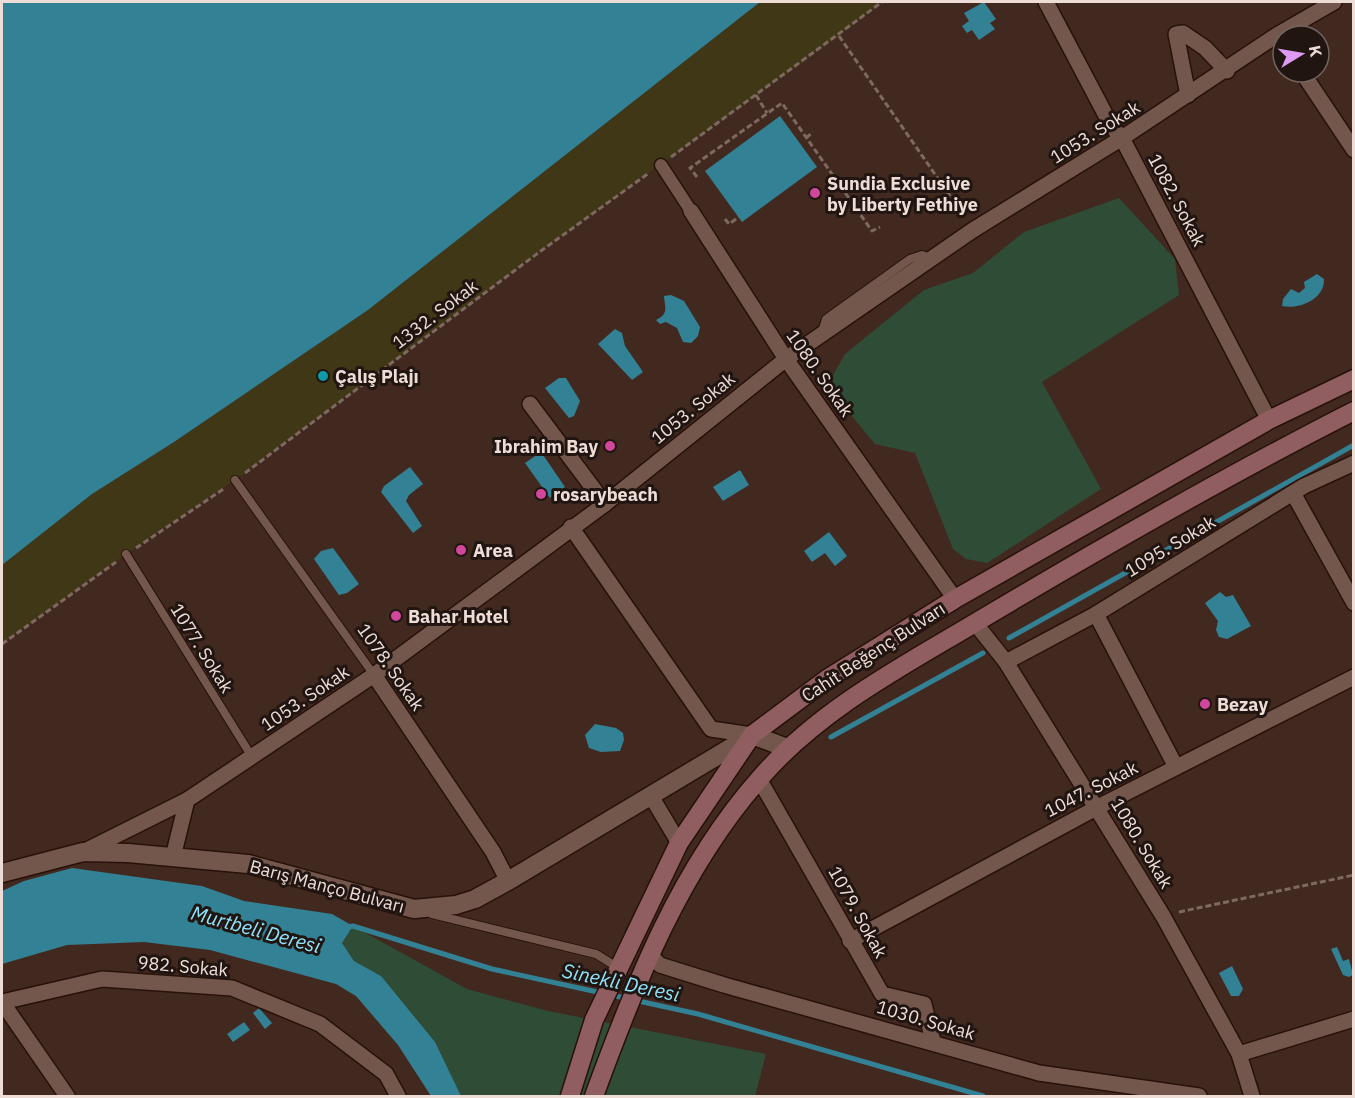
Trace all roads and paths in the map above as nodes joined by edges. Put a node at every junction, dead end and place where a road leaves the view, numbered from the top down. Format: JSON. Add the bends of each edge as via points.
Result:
{"nodes":[{"id":1,"x":882,"y":2,"type":"edge"},
{"id":2,"x":1046,"y":2,"type":"edge"},
{"id":3,"x":1328,"y":3,"type":"edge"},
{"id":4,"x":1301,"y":24,"type":"edge"},
{"id":5,"x":839,"y":36,"type":"junction"},
{"id":6,"x":1271,"y":45,"type":"edge"},
{"id":7,"x":1227,"y":71,"type":"junction"},
{"id":8,"x":1310,"y":84,"type":"edge"},
{"id":9,"x":1188,"y":94,"type":"junction"},
{"id":10,"x":756,"y":95,"type":"junction"},
{"id":11,"x":767,"y":113,"type":"junction"},
{"id":12,"x":813,"y":132,"type":"dead end"},
{"id":13,"x":806,"y":138,"type":"junction"},
{"id":14,"x":1122,"y":138,"type":"junction"},
{"id":15,"x":1353,"y":150,"type":"edge"},
{"id":16,"x":661,"y":165,"type":"junction"},
{"id":17,"x":697,"y":177,"type":"dead end"},
{"id":18,"x":864,"y":205,"type":"dead end"},
{"id":19,"x":691,"y":211,"type":"joint"},
{"id":20,"x":857,"y":211,"type":"junction"},
{"id":21,"x":739,"y":217,"type":"dead end"},
{"id":22,"x":725,"y":219,"type":"dead end"},
{"id":23,"x":880,"y":227,"type":"dead end"},
{"id":24,"x":973,"y":230,"type":"junction"},
{"id":25,"x":786,"y":359,"type":"junction"},
{"id":26,"x":1353,"y":379,"type":"edge"},
{"id":27,"x":530,"y":404,"type":"dead end"},
{"id":28,"x":1353,"y":411,"type":"edge"},
{"id":29,"x":1269,"y":420,"type":"junction"},
{"id":30,"x":1353,"y":463,"type":"edge"},
{"id":31,"x":236,"y":480,"type":"junction"},
{"id":32,"x":1293,"y":493,"type":"junction"},
{"id":33,"x":605,"y":504,"type":"junction"},
{"id":34,"x":571,"y":527,"type":"junction"},
{"id":35,"x":126,"y":554,"type":"junction"},
{"id":36,"x":955,"y":599,"type":"junction"},
{"id":37,"x":1353,"y":603,"type":"edge"},
{"id":38,"x":1096,"y":614,"type":"junction"},
{"id":39,"x":975,"y":623,"type":"junction"},
{"id":40,"x":2,"y":644,"type":"edge"},
{"id":41,"x":1006,"y":662,"type":"junction"},
{"id":42,"x":374,"y":675,"type":"junction"},
{"id":43,"x":1353,"y":676,"type":"edge"},
{"id":44,"x":752,"y":735,"type":"junction"},
{"id":45,"x":787,"y":748,"type":"junction"},
{"id":46,"x":252,"y":757,"type":"junction"},
{"id":47,"x":1176,"y":767,"type":"junction"},
{"id":48,"x":759,"y":779,"type":"junction"},
{"id":49,"x":651,"y":796,"type":"junction"},
{"id":50,"x":187,"y":800,"type":"junction"},
{"id":51,"x":1098,"y":807,"type":"junction"},
{"id":52,"x":679,"y":843,"type":"junction"},
{"id":53,"x":83,"y":852,"type":"junction"},
{"id":54,"x":173,"y":857,"type":"junction"},
{"id":55,"x":2,"y":873,"type":"edge"},
{"id":56,"x":1353,"y":875,"type":"edge"},
{"id":57,"x":508,"y":881,"type":"junction"},
{"id":58,"x":414,"y":909,"type":"junction"},
{"id":59,"x":1163,"y":916,"type":"junction"},
{"id":60,"x":850,"y":941,"type":"junction"},
{"id":61,"x":650,"y":955,"type":"junction"},
{"id":62,"x":615,"y":972,"type":"junction"},
{"id":63,"x":2,"y":1002,"type":"edge"},
{"id":64,"x":1353,"y":1019,"type":"edge"},
{"id":65,"x":933,"y":1041,"type":"junction"},
{"id":66,"x":1239,"y":1054,"type":"junction"},
{"id":67,"x":67,"y":1096,"type":"edge"},
{"id":68,"x":398,"y":1096,"type":"edge"},
{"id":69,"x":570,"y":1096,"type":"edge"},
{"id":70,"x":594,"y":1096,"type":"edge"},
{"id":71,"x":1199,"y":1096,"type":"edge"},
{"id":72,"x":1252,"y":1096,"type":"edge"}],
"edges":[{"from":1,"to":5,"type":"path","name":"1332. Sokak"},
{"from":2,"to":14,"type":"street","name":"1082. Sokak","via":[[1112,127]]},
{"from":3,"to":4,"type":"street","name":"1053. Sokak"},
{"from":5,"to":10,"type":"path","name":"1332. Sokak"},
{"from":5,"to":24,"type":"path"},
{"from":6,"to":7,"type":"street","name":"1053. Sokak"},
{"from":7,"to":9,"type":"street","name":"1053. Sokak"},
{"from":7,"to":9,"type":"street","via":[[1205,48],[1183,33],[1176,34]]},
{"from":8,"to":15,"type":"street"},
{"from":9,"to":14,"type":"street","name":"1053. Sokak"},
{"from":10,"to":11,"type":"path"},
{"from":10,"to":16,"type":"path","name":"1332. Sokak"},
{"from":11,"to":13,"type":"path","via":[[782,103]]},
{"from":11,"to":17,"type":"path","via":[[690,168]]},
{"from":12,"to":13,"type":"path"},
{"from":13,"to":20,"type":"path"},
{"from":14,"to":24,"type":"street","name":"1053. Sokak"},
{"from":14,"to":29,"type":"street","name":"1082. Sokak"},
{"from":16,"to":19,"type":"street","name":"1080. Sokak"},
{"from":16,"to":31,"type":"path","name":"1332. Sokak"},
{"from":18,"to":20,"type":"path"},
{"from":19,"to":25,"type":"street","name":"1080. Sokak"},
{"from":20,"to":23,"type":"path","via":[[872,231]]},
{"from":21,"to":22,"type":"path","via":[[729,224]]},
{"from":24,"to":25,"type":"street","name":"1053. Sokak"},
{"from":25,"to":33,"type":"street","name":"1053. Sokak"},
{"from":25,"to":36,"type":"street","name":"1080. Sokak"},
{"from":26,"to":29,"type":"main road","name":"Cahit Beğenç Bulvarı"},
{"from":27,"to":33,"type":"street"},
{"from":28,"to":39,"type":"main road","name":"Cahit Beğenç Bulvarı","via":[[1227,478]]},
{"from":29,"to":36,"type":"main road","name":"Cahit Beğenç Bulvarı"},
{"from":30,"to":32,"type":"street","name":"1095. Sokak"},
{"from":31,"to":35,"type":"path","name":"1332. Sokak"},
{"from":31,"to":42,"type":"lane","name":"1078. Sokak"},
{"from":32,"to":37,"type":"street"},
{"from":32,"to":38,"type":"street","name":"1095. Sokak"},
{"from":33,"to":34,"type":"street","name":"1053. Sokak"},
{"from":34,"to":42,"type":"street","name":"1053. Sokak"},
{"from":34,"to":44,"type":"street","via":[[711,729]]},
{"from":35,"to":40,"type":"path","name":"1332. Sokak"},
{"from":35,"to":46,"type":"lane","name":"1077. Sokak"},
{"from":36,"to":44,"type":"main road","name":"Cahit Beğenç Bulvarı","via":[[827,680]]},
{"from":38,"to":41,"type":"street","name":"1095. Sokak"},
{"from":38,"to":47,"type":"street"},
{"from":39,"to":41,"type":"street","name":"1080. Sokak"},
{"from":39,"to":45,"type":"main road","name":"Cahit Beğenç Bulvarı","via":[[874,681]]},
{"from":41,"to":51,"type":"street","name":"1080. Sokak"},
{"from":42,"to":46,"type":"street","name":"1053. Sokak"},
{"from":42,"to":57,"type":"street","name":"1078. Sokak","via":[[493,852]]},
{"from":43,"to":47,"type":"street","name":"1047. Sokak"},
{"from":44,"to":45,"type":"street"},
{"from":44,"to":49,"type":"street","name":"Barış Manço Bulvarı"},
{"from":44,"to":52,"type":"main road","name":"Cahit Beğenç Bulvarı"},
{"from":45,"to":48,"type":"main road","name":"Cahit Beğenç Bulvarı"},
{"from":46,"to":50,"type":"street","name":"1053. Sokak"},
{"from":47,"to":51,"type":"street","name":"1047. Sokak"},
{"from":48,"to":60,"type":"street","name":"1079. Sokak"},
{"from":48,"to":61,"type":"main road","name":"Cahit Beğenç Bulvarı","via":[[695,866]]},
{"from":49,"to":52,"type":"street"},
{"from":49,"to":57,"type":"street","name":"Barış Manço Bulvarı"},
{"from":50,"to":53,"type":"street","name":"1053. Sokak"},
{"from":50,"to":54,"type":"street"},
{"from":51,"to":59,"type":"street","name":"1080. Sokak"},
{"from":51,"to":60,"type":"street","name":"1047. Sokak"},
{"from":52,"to":62,"type":"main road","name":"Cahit Beğenç Bulvarı"},
{"from":53,"to":54,"type":"street","name":"Barış Manço Bulvarı"},
{"from":53,"to":55,"type":"street","name":"Barış Manço Bulvarı"},
{"from":54,"to":58,"type":"street","name":"Barış Manço Bulvarı","via":[[248,864]]},
{"from":56,"to":59,"type":"path"},
{"from":57,"to":58,"type":"street","name":"Barış Manço Bulvarı","via":[[456,905]]},
{"from":58,"to":62,"type":"lane","via":[[596,954]]},
{"from":59,"to":66,"type":"street","name":"1080. Sokak"},
{"from":60,"to":65,"type":"street","name":"1079. Sokak","via":[[882,994],[924,1004]]},
{"from":61,"to":65,"type":"street","name":"1030. Sokak","via":[[660,965],[724,985]]},
{"from":61,"to":70,"type":"main road","name":"Cahit Beğenç Bulvarı"},
{"from":62,"to":69,"type":"main road","name":"Cahit Beğenç Bulvarı","via":[[594,1020]]},
{"from":63,"to":67,"type":"street"},
{"from":63,"to":68,"type":"street","name":"982. Sokak","via":[[102,979],[232,988],[320,1024],[386,1074]]},
{"from":64,"to":66,"type":"street"},
{"from":65,"to":71,"type":"street","name":"1030. Sokak","via":[[1040,1073]]},
{"from":66,"to":72,"type":"street","name":"1080. Sokak"}]}
